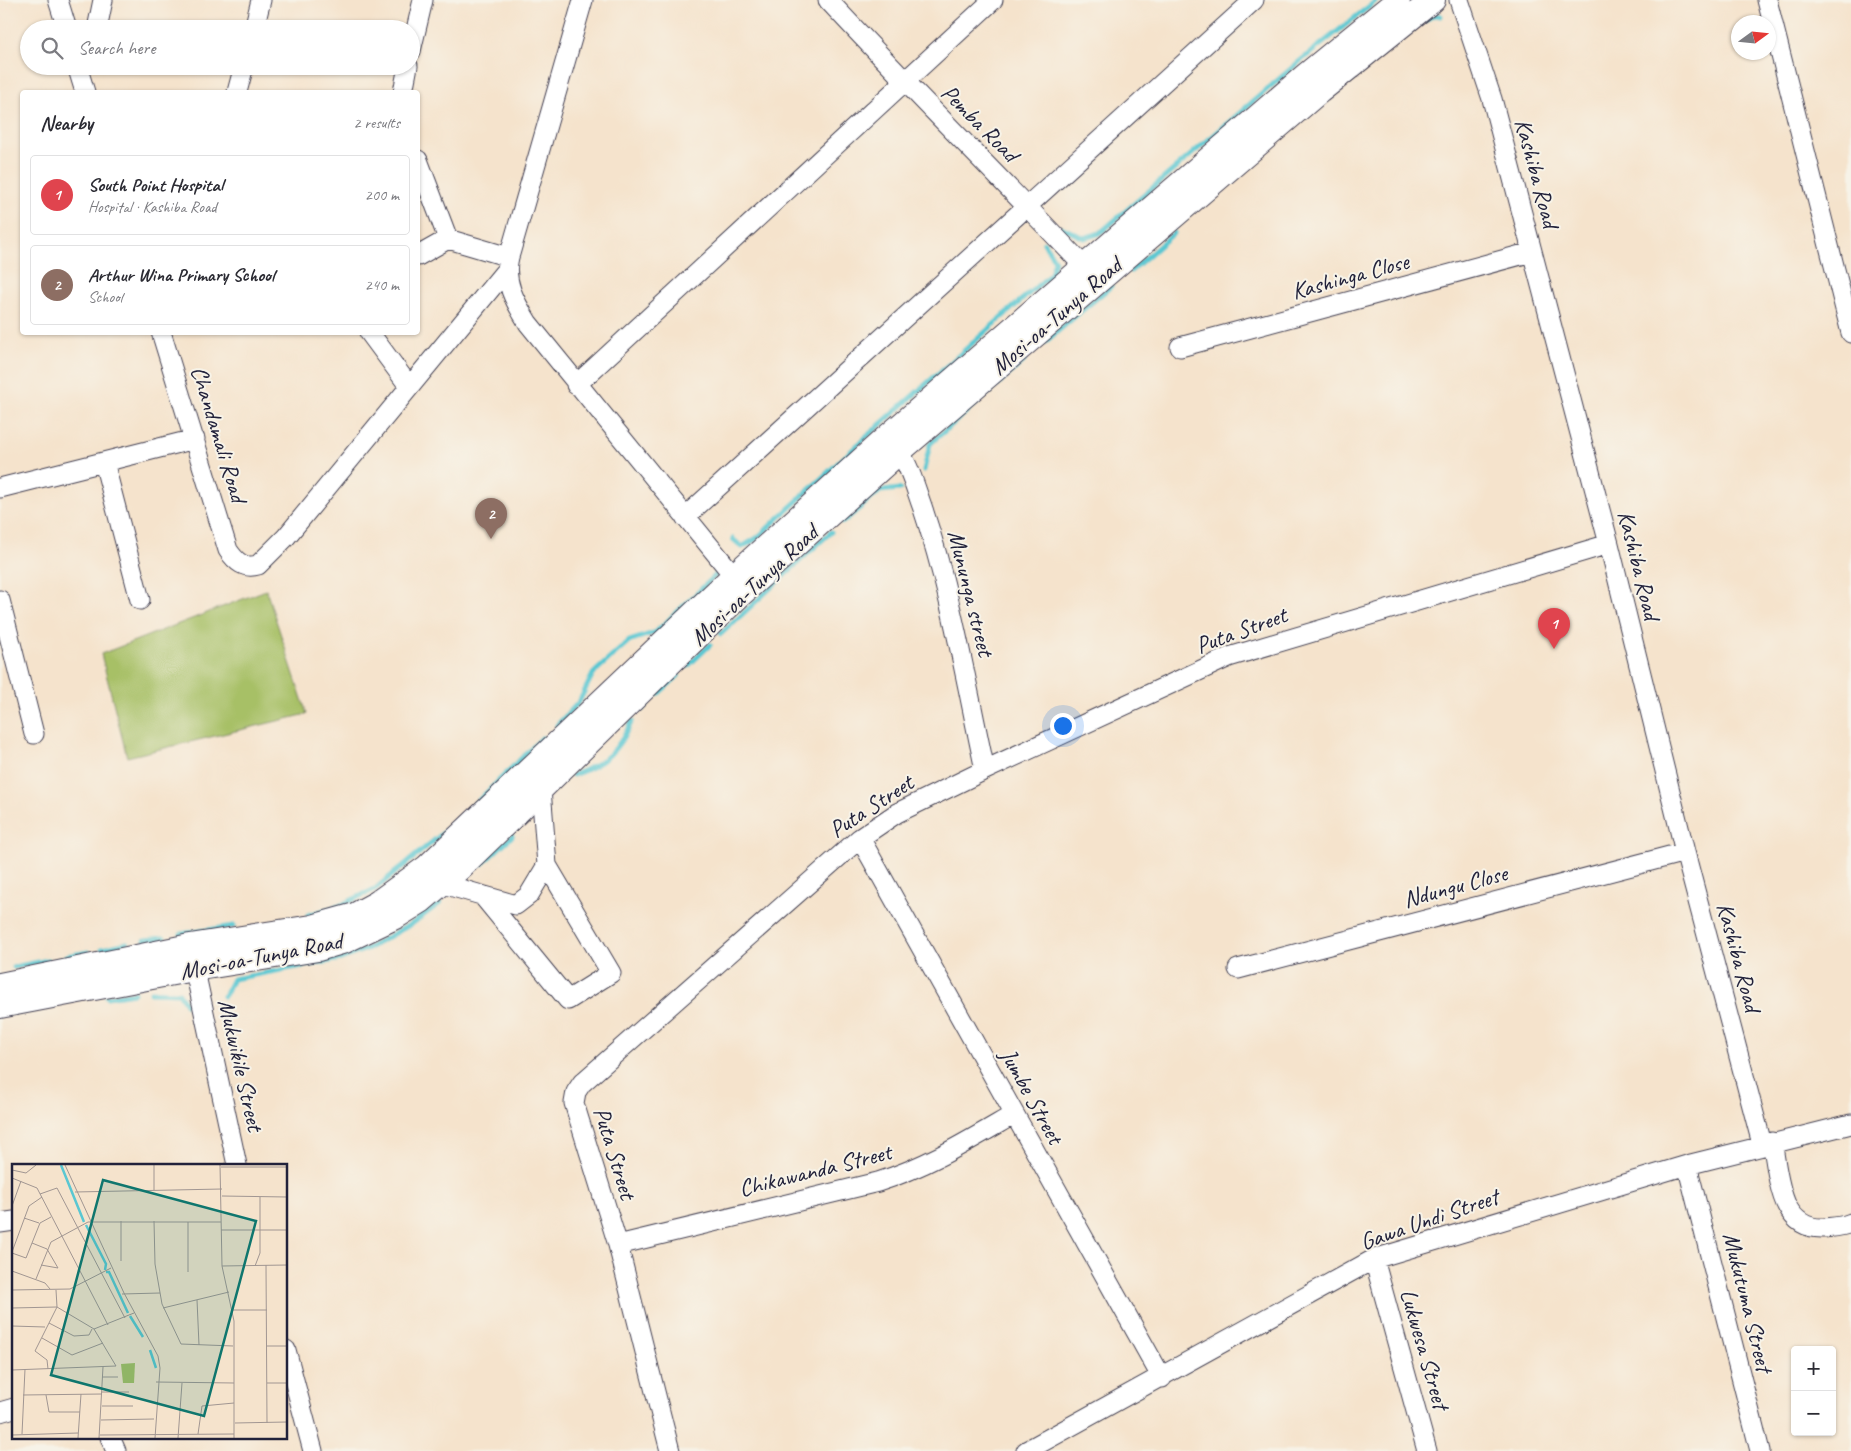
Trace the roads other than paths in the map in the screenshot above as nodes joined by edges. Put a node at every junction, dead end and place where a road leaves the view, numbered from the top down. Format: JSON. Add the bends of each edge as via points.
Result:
{"nodes":[{"id":1,"x":58,"y":0,"type":"edge"},
{"id":2,"x":102,"y":0,"type":"edge"},
{"id":3,"x":261,"y":0,"type":"edge"},
{"id":4,"x":423,"y":0,"type":"edge"},
{"id":5,"x":583,"y":0,"type":"edge"},
{"id":6,"x":828,"y":0,"type":"edge"},
{"id":7,"x":993,"y":0,"type":"edge"},
{"id":8,"x":1254,"y":0,"type":"edge"},
{"id":9,"x":1398,"y":0,"type":"edge"},
{"id":10,"x":1433,"y":0,"type":"edge"},
{"id":11,"x":1459,"y":0,"type":"edge"},
{"id":12,"x":1767,"y":0,"type":"edge"},
{"id":13,"x":64,"y":20,"type":"edge"},
{"id":14,"x":99,"y":20,"type":"edge"},
{"id":15,"x":256,"y":20,"type":"edge"},
{"id":16,"x":418,"y":20,"type":"edge"},
{"id":17,"x":80,"y":75,"type":"edge"},
{"id":18,"x":242,"y":75,"type":"edge"},
{"id":19,"x":406,"y":75,"type":"edge"},
{"id":20,"x":904,"y":82,"type":"junction"},
{"id":21,"x":84,"y":90,"type":"edge"},
{"id":22,"x":238,"y":90,"type":"edge"},
{"id":23,"x":403,"y":90,"type":"edge"},
{"id":24,"x":420,"y":165,"type":"edge"},
{"id":25,"x":1028,"y":206,"type":"junction"},
{"id":26,"x":448,"y":239,"type":"junction"},
{"id":27,"x":1532,"y":252,"type":"junction"},
{"id":28,"x":420,"y":255,"type":"edge"},
{"id":29,"x":508,"y":263,"type":"junction"},
{"id":30,"x":1090,"y":274,"type":"junction"},
{"id":31,"x":1851,"y":333,"type":"edge"},
{"id":32,"x":162,"y":335,"type":"edge"},
{"id":33,"x":371,"y":335,"type":"edge"},
{"id":34,"x":1180,"y":347,"type":"dead end"},
{"id":35,"x":576,"y":385,"type":"junction"},
{"id":36,"x":409,"y":386,"type":"junction"},
{"id":37,"x":195,"y":439,"type":"junction"},
{"id":38,"x":894,"y":444,"type":"junction"},
{"id":39,"x":104,"y":462,"type":"junction"},
{"id":40,"x":0,"y":488,"type":"edge"},
{"id":41,"x":685,"y":517,"type":"junction"},
{"id":42,"x":1609,"y":544,"type":"junction"},
{"id":43,"x":740,"y":583,"type":"junction"},
{"id":44,"x":0,"y":600,"type":"edge"},
{"id":45,"x":140,"y":600,"type":"dead end"},
{"id":46,"x":34,"y":734,"type":"dead end"},
{"id":47,"x":985,"y":770,"type":"junction"},
{"id":48,"x":541,"y":789,"type":"junction"},
{"id":49,"x":860,"y":838,"type":"junction"},
{"id":50,"x":1685,"y":852,"type":"junction"},
{"id":51,"x":546,"y":865,"type":"junction"},
{"id":52,"x":443,"y":884,"type":"junction"},
{"id":53,"x":482,"y":895,"type":"junction"},
{"id":54,"x":190,"y":946,"type":"junction"},
{"id":55,"x":194,"y":969,"type":"junction"},
{"id":56,"x":1238,"y":969,"type":"dead end"},
{"id":57,"x":0,"y":985,"type":"edge"},
{"id":58,"x":0,"y":1006,"type":"edge"},
{"id":59,"x":1013,"y":1115,"type":"junction"},
{"id":60,"x":1851,"y":1124,"type":"edge"},
{"id":61,"x":1767,"y":1143,"type":"junction"},
{"id":62,"x":237,"y":1164,"type":"edge"},
{"id":63,"x":1687,"y":1165,"type":"junction"},
{"id":64,"x":1851,"y":1223,"type":"edge"},
{"id":65,"x":618,"y":1245,"type":"junction"},
{"id":66,"x":1374,"y":1259,"type":"junction"},
{"id":67,"x":288,"y":1357,"type":"edge"},
{"id":68,"x":1162,"y":1378,"type":"junction"},
{"id":69,"x":110,"y":1438,"type":"edge"},
{"id":70,"x":116,"y":1451,"type":"edge"},
{"id":71,"x":313,"y":1451,"type":"edge"},
{"id":72,"x":670,"y":1451,"type":"edge"},
{"id":73,"x":1026,"y":1451,"type":"edge"},
{"id":74,"x":1427,"y":1451,"type":"edge"},
{"id":75,"x":1760,"y":1451,"type":"edge"}],
"edges":[{"from":1,"to":13,"type":"street"},
{"from":2,"to":14,"type":"street"},
{"from":3,"to":15,"type":"street"},
{"from":4,"to":16,"type":"street"},
{"from":5,"to":29,"type":"street"},
{"from":6,"to":20,"type":"street","name":"Pemba Road"},
{"from":7,"to":20,"type":"street"},
{"from":8,"to":25,"type":"street"},
{"from":9,"to":30,"type":"main road","name":"Mosi-oa-Tunya Road","via":[[1306,75]]},
{"from":10,"to":30,"type":"main road","name":"Mosi-oa-Tunya Road"},
{"from":11,"to":27,"type":"street","name":"Kashiba Road","via":[[1492,99]]},
{"from":12,"to":31,"type":"street"},
{"from":17,"to":21,"type":"street"},
{"from":18,"to":22,"type":"street"},
{"from":19,"to":23,"type":"street"},
{"from":20,"to":25,"type":"street","name":"Pemba Road"},
{"from":20,"to":35,"type":"street"},
{"from":24,"to":26,"type":"street"},
{"from":25,"to":30,"type":"street","name":"Pemba Road"},
{"from":25,"to":41,"type":"street"},
{"from":26,"to":28,"type":"street"},
{"from":26,"to":29,"type":"street"},
{"from":27,"to":34,"type":"street","name":"Kashinga Close"},
{"from":27,"to":42,"type":"street","name":"Kashiba Road"},
{"from":29,"to":35,"type":"street","via":[[517,304]]},
{"from":29,"to":36,"type":"street"},
{"from":30,"to":38,"type":"main road","name":"Mosi-oa-Tunya Road"},
{"from":32,"to":37,"type":"street","name":"Chandamali Road"},
{"from":33,"to":36,"type":"street"},
{"from":35,"to":41,"type":"street"},
{"from":36,"to":37,"type":"street","name":"Chandamali Road","via":[[286,537],[258,565],[243,566],[228,550]]},
{"from":37,"to":39,"type":"street"},
{"from":38,"to":43,"type":"main road","name":"Mosi-oa-Tunya Road"},
{"from":38,"to":47,"type":"street","name":"Mununga street","via":[[912,476],[932,536]]},
{"from":39,"to":40,"type":"street"},
{"from":39,"to":45,"type":"street"},
{"from":41,"to":43,"type":"street"},
{"from":42,"to":47,"type":"street","name":"Puta Street","via":[[1236,654]]},
{"from":42,"to":50,"type":"street","name":"Kashiba Road"},
{"from":43,"to":48,"type":"main road","name":"Mosi-oa-Tunya Road"},
{"from":43,"to":54,"type":"main road","name":"Mosi-oa-Tunya Road","via":[[427,867],[385,898],[355,914],[312,927]]},
{"from":44,"to":46,"type":"street"},
{"from":47,"to":49,"type":"street","name":"Puta Street","via":[[897,814]]},
{"from":48,"to":51,"type":"street"},
{"from":48,"to":52,"type":"main road","name":"Mosi-oa-Tunya Road"},
{"from":49,"to":59,"type":"street","name":"Jumbe Street"},
{"from":49,"to":65,"type":"street","name":"Puta Street","via":[[595,1070],[576,1092],[574,1104]]},
{"from":50,"to":56,"type":"street","name":"Ndungu Close"},
{"from":50,"to":61,"type":"street","name":"Kashiba Road"},
{"from":51,"to":53,"type":"street","via":[[529,895],[516,905]]},
{"from":51,"to":53,"type":"street","via":[[611,973],[568,1000]]},
{"from":52,"to":53,"type":"street"},
{"from":52,"to":55,"type":"main road","name":"Mosi-oa-Tunya Road","via":[[397,916],[345,941],[318,949]]},
{"from":54,"to":55,"type":"street","name":"Mukwikile Street"},
{"from":54,"to":57,"type":"main road","name":"Mosi-oa-Tunya Road"},
{"from":55,"to":58,"type":"main road","name":"Mosi-oa-Tunya Road"},
{"from":55,"to":62,"type":"street","name":"Mukwikile Street"},
{"from":59,"to":65,"type":"street","name":"Chikawanda Street","via":[[905,1174]]},
{"from":59,"to":68,"type":"street","name":"Jumbe Street"},
{"from":60,"to":61,"type":"street","name":"Gawa Undi Street"},
{"from":61,"to":63,"type":"street","name":"Gawa Undi Street"},
{"from":61,"to":64,"type":"street","name":"Kashiba Road","via":[[1786,1206],[1793,1218],[1804,1226],[1817,1228]]},
{"from":63,"to":66,"type":"street","name":"Gawa Undi Street"},
{"from":63,"to":75,"type":"street","name":"Mukutuma Street"},
{"from":65,"to":72,"type":"street","name":"Puta Street"},
{"from":66,"to":68,"type":"street","name":"Gawa Undi Street"},
{"from":66,"to":74,"type":"street","name":"Lukwesa Street"},
{"from":67,"to":71,"type":"street"},
{"from":68,"to":73,"type":"street","name":"Gawa Undi Street"},
{"from":69,"to":70,"type":"street"}]}
